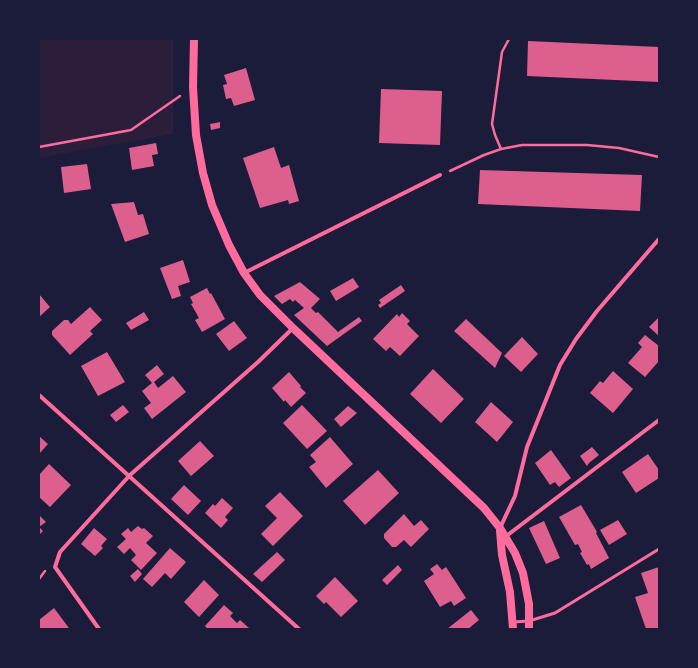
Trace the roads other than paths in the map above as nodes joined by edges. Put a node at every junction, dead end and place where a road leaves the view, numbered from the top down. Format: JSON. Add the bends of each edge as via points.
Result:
{"nodes":[{"id":1,"x":194,"y":39,"type":"edge"},
{"id":2,"x":440,"y":175,"type":"road end"},
{"id":3,"x":659,"y":239,"type":"edge"},
{"id":4,"x":244,"y":273,"type":"junction"},
{"id":5,"x":292,"y":328,"type":"junction"},
{"id":6,"x":39,"y":395,"type":"edge"},
{"id":7,"x":659,"y":420,"type":"edge"},
{"id":8,"x":130,"y":475,"type":"junction"},
{"id":9,"x":500,"y":528,"type":"junction"},
{"id":10,"x":506,"y":537,"type":"junction"},
{"id":11,"x":659,"y":549,"type":"edge"},
{"id":12,"x":529,"y":625,"type":"edge"},
{"id":13,"x":513,"y":626,"type":"edge"},
{"id":14,"x":99,"y":629,"type":"edge"},
{"id":15,"x":299,"y":629,"type":"edge"}],
"edges":[{"from":1,"to":4,"type":"main road","via":[[196,135],[203,173],[212,205]]},
{"from":2,"to":4,"type":"street"},
{"from":3,"to":9,"type":"street","via":[[597,311],[560,365],[527,447],[515,496]]},
{"from":4,"to":5,"type":"main road","via":[[260,295]]},
{"from":5,"to":8,"type":"street","via":[[258,362]]},
{"from":5,"to":9,"type":"main road","via":[[484,508]]},
{"from":6,"to":8,"type":"street"},
{"from":7,"to":10,"type":"street"},
{"from":8,"to":14,"type":"street","via":[[60,552],[55,567]]},
{"from":8,"to":15,"type":"street"},
{"from":9,"to":10,"type":"main road"},
{"from":9,"to":13,"type":"main road"},
{"from":10,"to":12,"type":"main road","via":[[524,573],[529,604]]},
{"from":11,"to":12,"type":"lane","via":[[555,613]]},
{"from":12,"to":13,"type":"lane"}]}
